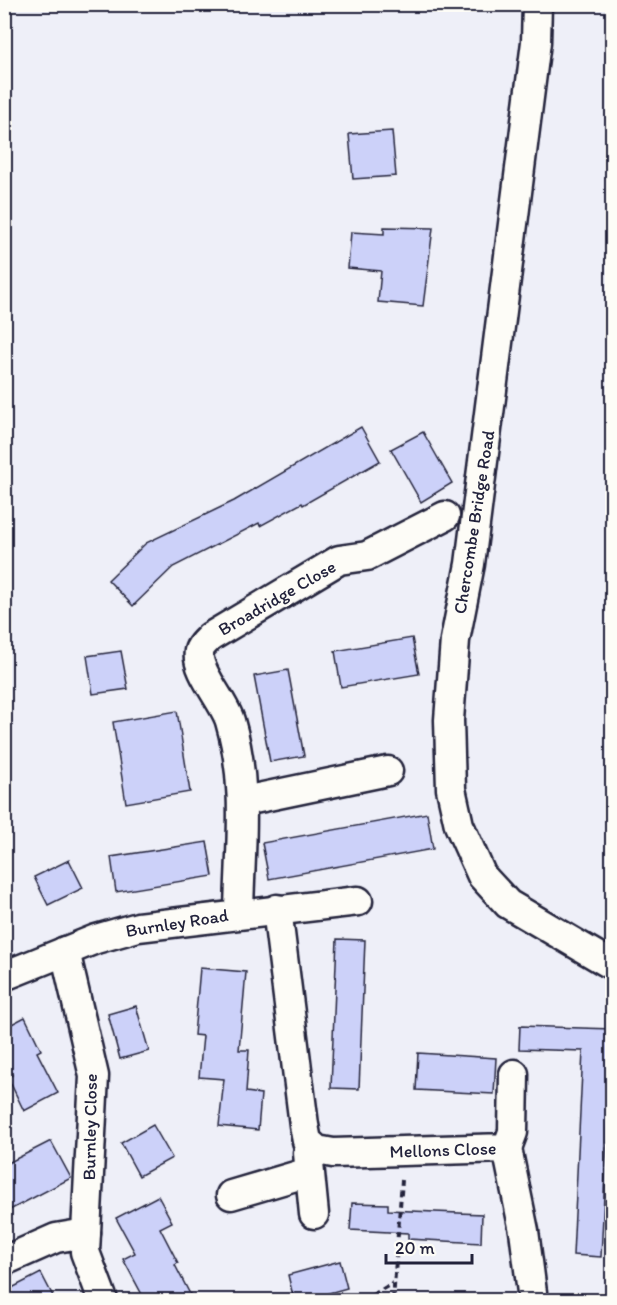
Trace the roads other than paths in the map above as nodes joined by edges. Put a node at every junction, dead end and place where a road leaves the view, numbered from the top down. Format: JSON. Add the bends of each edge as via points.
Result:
{"nodes":[{"id":1,"x":537,"y":4,"type":"edge"},
{"id":2,"x":445,"y":516,"type":"dead end"},
{"id":3,"x":388,"y":771,"type":"dead end"},
{"id":4,"x":244,"y":801,"type":"junction"},
{"id":5,"x":358,"y":901,"type":"dead end"},
{"id":6,"x":277,"y":909,"type":"junction"},
{"id":7,"x":239,"y":913,"type":"junction"},
{"id":8,"x":65,"y":951,"type":"junction"},
{"id":9,"x":612,"y":965,"type":"edge"},
{"id":10,"x":4,"y":976,"type":"edge"},
{"id":11,"x":514,"y":1074,"type":"dead end"},
{"id":12,"x":307,"y":1142,"type":"junction"},
{"id":13,"x":507,"y":1148,"type":"junction"},
{"id":14,"x":309,"y":1172,"type":"junction"},
{"id":15,"x":231,"y":1195,"type":"dead end"},
{"id":16,"x":314,"y":1214,"type":"dead end"},
{"id":17,"x":86,"y":1233,"type":"junction"},
{"id":18,"x":4,"y":1261,"type":"edge"},
{"id":19,"x":103,"y":1300,"type":"edge"},
{"id":20,"x":533,"y":1300,"type":"edge"}],
"edges":[{"from":1,"to":9,"type":"street","name":"Chercombe Bridge Road","via":[[536,42],[489,425],[470,564],[454,640],[449,720],[452,789],[459,825],[482,876],[508,904]]},
{"from":2,"to":4,"type":"street","name":"Broadridge Close","via":[[367,556],[339,560],[210,637],[199,649],[198,664],[230,720]]},
{"from":3,"to":4,"type":"street"},
{"from":4,"to":7,"type":"street","name":"Broadridge Close"},
{"from":5,"to":6,"type":"street","name":"Burnley Road"},
{"from":6,"to":7,"type":"street","name":"Burnley Road"},
{"from":6,"to":12,"type":"street"},
{"from":7,"to":8,"type":"street","name":"Burnley Road","via":[[138,927]]},
{"from":8,"to":10,"type":"street","name":"Burnley Road"},
{"from":8,"to":17,"type":"street","name":"Burnley Close","via":[[94,1076]]},
{"from":11,"to":13,"type":"street","name":"Mellons Close","via":[[513,1132]]},
{"from":12,"to":13,"type":"street","name":"Mellons Close","via":[[317,1150],[333,1153]]},
{"from":12,"to":14,"type":"street"},
{"from":13,"to":20,"type":"street"},
{"from":14,"to":15,"type":"street"},
{"from":14,"to":16,"type":"street"},
{"from":17,"to":18,"type":"street","via":[[56,1238]]},
{"from":17,"to":19,"type":"street","name":"Burnley Close","via":[[85,1252]]}]}
